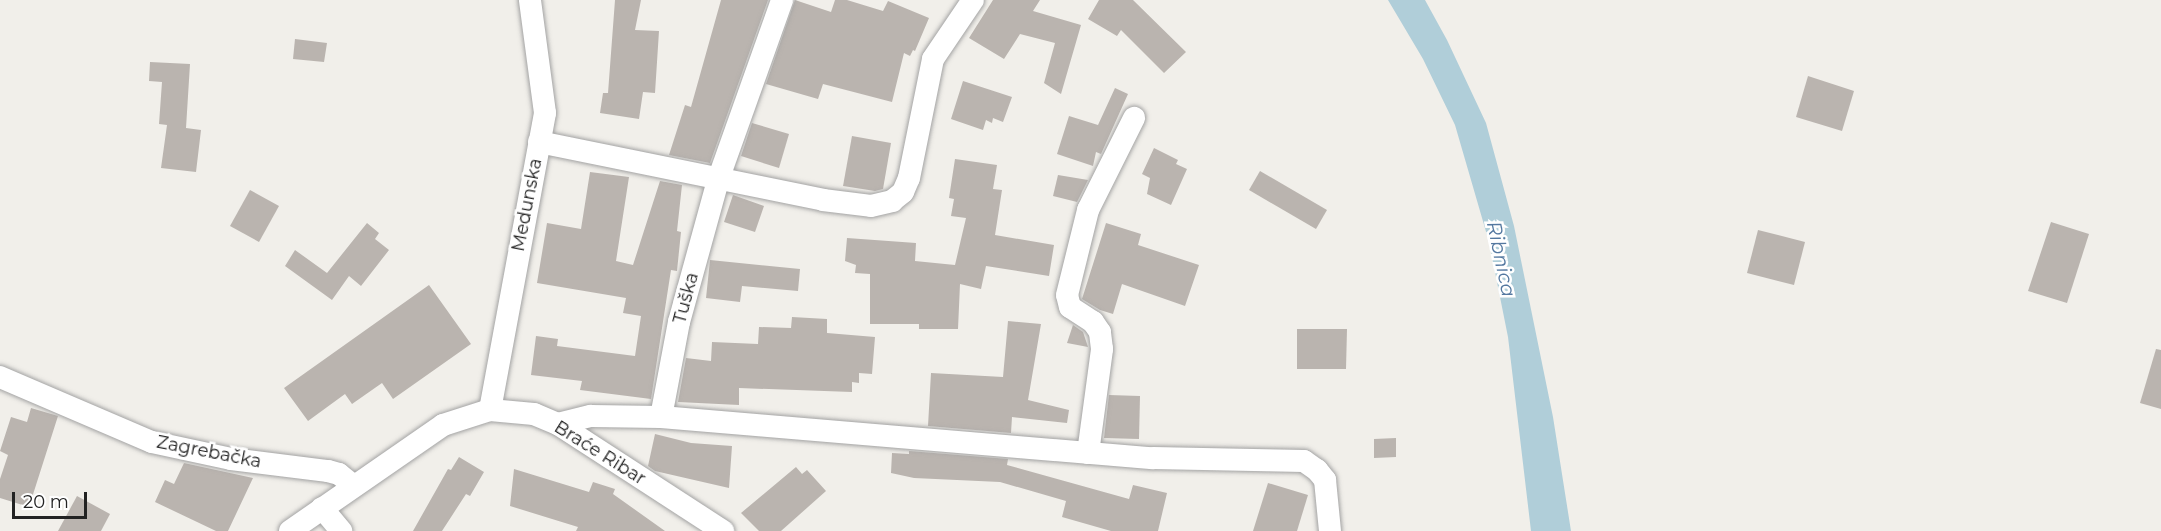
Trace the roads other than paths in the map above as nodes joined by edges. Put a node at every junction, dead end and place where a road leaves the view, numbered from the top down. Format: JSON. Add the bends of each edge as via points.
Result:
{"nodes":[{"id":1,"x":530,"y":0,"type":"edge"},
{"id":2,"x":782,"y":0,"type":"edge"},
{"id":3,"x":973,"y":0,"type":"edge"},
{"id":4,"x":1134,"y":118,"type":"dead end"},
{"id":5,"x":539,"y":142,"type":"junction"},
{"id":6,"x":718,"y":180,"type":"junction"},
{"id":7,"x":0,"y":377,"type":"edge"},
{"id":8,"x":490,"y":410,"type":"junction"},
{"id":9,"x":661,"y":417,"type":"junction"},
{"id":10,"x":558,"y":424,"type":"junction"},
{"id":11,"x":1088,"y":453,"type":"junction"},
{"id":12,"x":354,"y":486,"type":"junction"},
{"id":13,"x":322,"y":508,"type":"junction"},
{"id":14,"x":290,"y":531,"type":"edge"},
{"id":15,"x":341,"y":531,"type":"edge"},
{"id":16,"x":723,"y":531,"type":"edge"},
{"id":17,"x":1330,"y":531,"type":"edge"}],
"edges":[{"from":1,"to":5,"type":"street","name":"Medunska","via":[[544,113]]},
{"from":2,"to":6,"type":"street","name":"Tuška"},
{"from":3,"to":6,"type":"street","via":[[933,60],[909,178],[903,192],[892,201],[871,206]]},
{"from":4,"to":11,"type":"street","via":[[1088,210],[1067,295],[1070,307],[1093,322],[1100,332]]},
{"from":5,"to":6,"type":"street"},
{"from":5,"to":8,"type":"street","name":"Medunska"},
{"from":6,"to":9,"type":"street","name":"Tuška","via":[[679,322]]},
{"from":7,"to":12,"type":"street","name":"Zagrebačka","via":[[152,442],[231,459],[328,471]]},
{"from":8,"to":10,"type":"street","name":"Braće Ribar","via":[[534,414]]},
{"from":8,"to":12,"type":"street","name":"Braće Ribar","via":[[436,430]]},
{"from":9,"to":10,"type":"street","via":[[591,416]]},
{"from":9,"to":11,"type":"street"},
{"from":10,"to":16,"type":"street","name":"Braće Ribar"},
{"from":11,"to":17,"type":"street","via":[[1304,461],[1324,480]]},
{"from":12,"to":13,"type":"street","name":"Braće Ribar"},
{"from":13,"to":14,"type":"street","name":"Braće Ribar"},
{"from":13,"to":15,"type":"street"}]}
